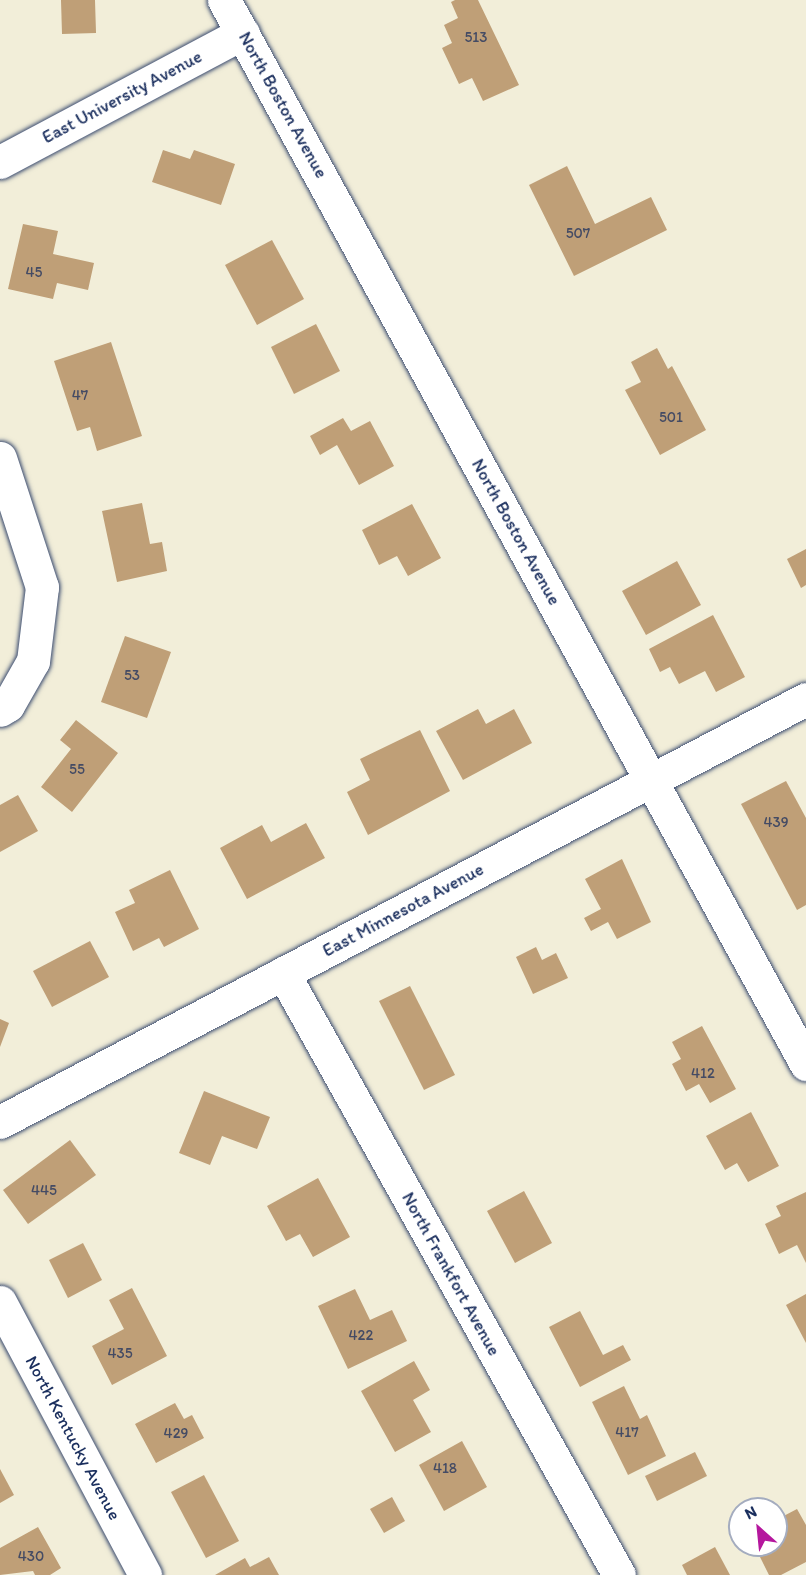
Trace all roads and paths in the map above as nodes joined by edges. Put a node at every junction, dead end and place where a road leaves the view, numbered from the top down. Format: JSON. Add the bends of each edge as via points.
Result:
{"nodes":[{"id":1,"x":224,"y":0,"type":"edge"},
{"id":2,"x":243,"y":33,"type":"junction"},
{"id":3,"x":0,"y":162,"type":"edge"},
{"id":4,"x":0,"y":458,"type":"edge"},
{"id":5,"x":806,"y":699,"type":"edge"},
{"id":6,"x":0,"y":710,"type":"edge"},
{"id":7,"x":651,"y":780,"type":"junction"},
{"id":8,"x":283,"y":973,"type":"junction"},
{"id":9,"x":806,"y":1064,"type":"edge"},
{"id":10,"x":0,"y":1122,"type":"edge"},
{"id":11,"x":0,"y":1302,"type":"edge"},
{"id":12,"x":145,"y":1575,"type":"edge"},
{"id":13,"x":619,"y":1575,"type":"edge"}],
"edges":[{"from":1,"to":2,"type":"street","name":"North Boston Avenue"},
{"from":2,"to":3,"type":"street","name":"East University Avenue"},
{"from":2,"to":7,"type":"street","name":"North Boston Avenue"},
{"from":4,"to":6,"type":"street","via":[[42,587],[33,661],[8,705]]},
{"from":5,"to":7,"type":"street","name":"East Minnesota Avenue"},
{"from":7,"to":8,"type":"street","name":"East Minnesota Avenue"},
{"from":7,"to":9,"type":"street","name":"North Boston Avenue"},
{"from":8,"to":10,"type":"street","name":"East Minnesota Avenue"},
{"from":8,"to":13,"type":"street","name":"North Frankfort Avenue"},
{"from":11,"to":12,"type":"street","name":"North Kentucky Avenue"}]}
